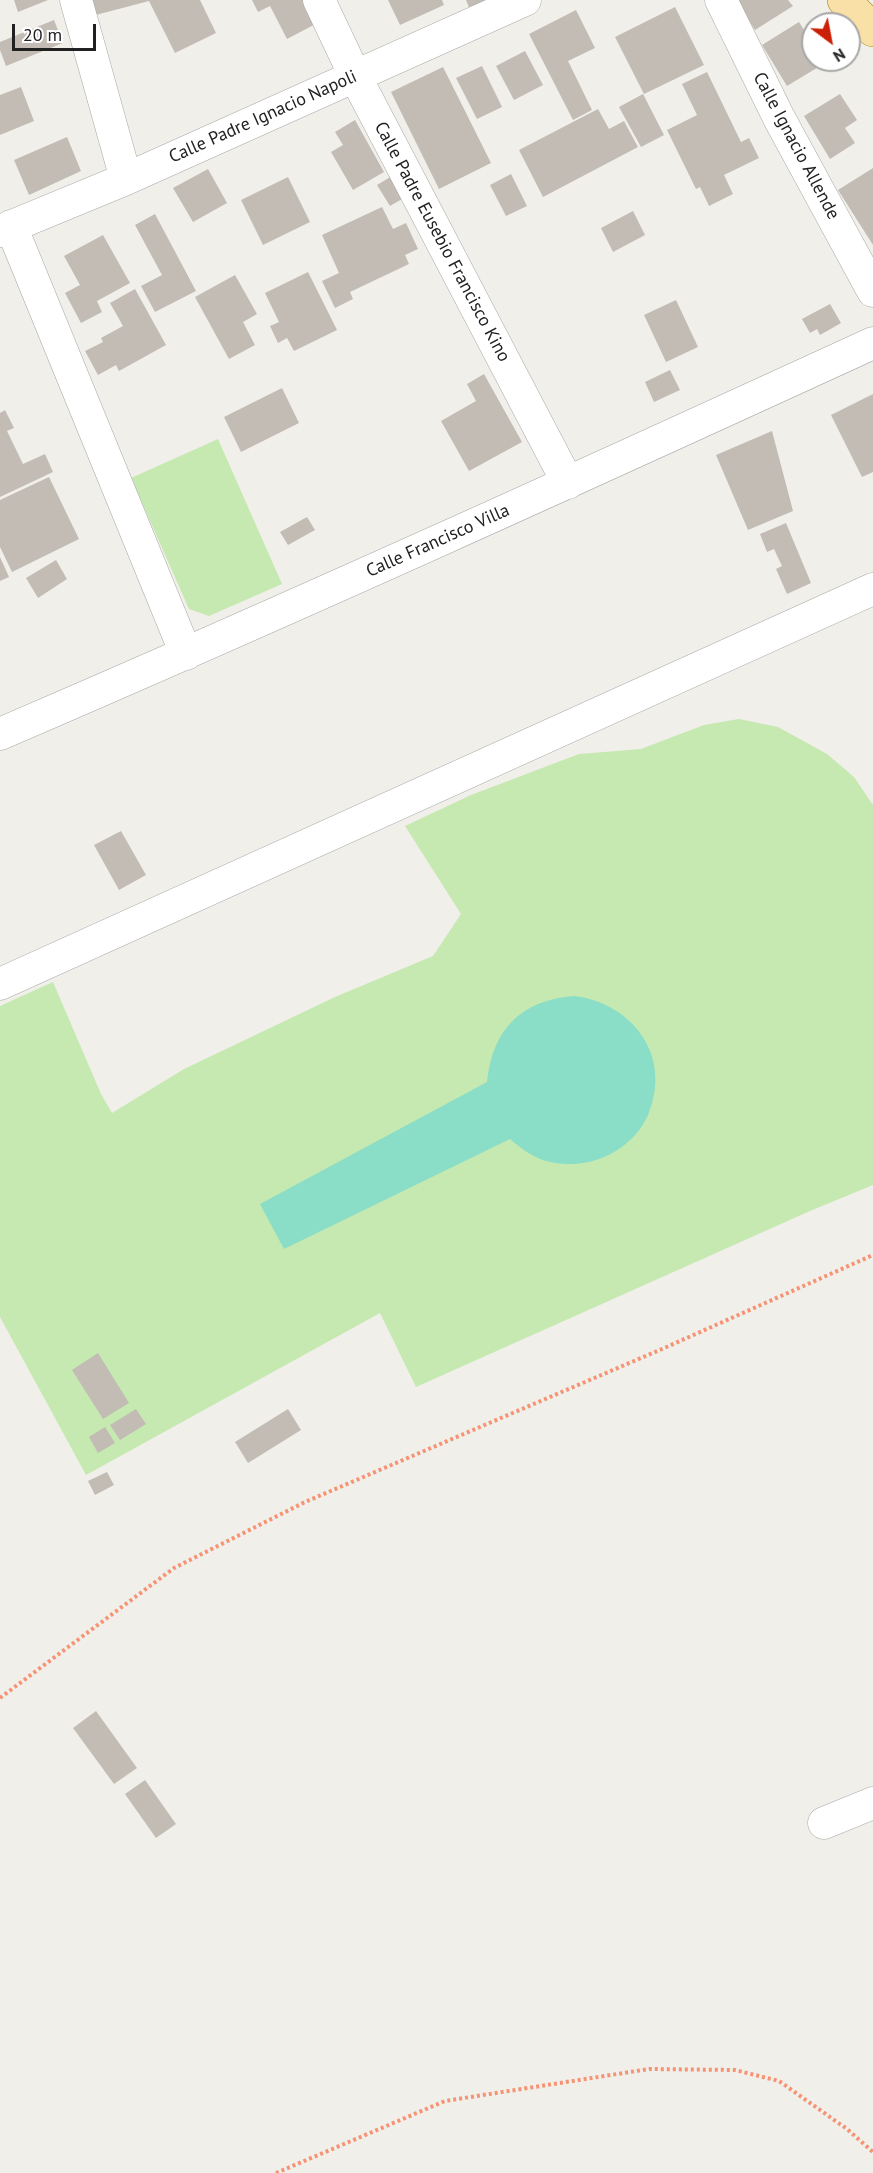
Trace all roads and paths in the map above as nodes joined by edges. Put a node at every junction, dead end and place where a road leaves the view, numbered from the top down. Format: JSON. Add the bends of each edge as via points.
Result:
{"nodes":[{"id":1,"x":76,"y":0,"type":"edge"},
{"id":2,"x":319,"y":0,"type":"edge"},
{"id":3,"x":525,"y":0,"type":"edge"},
{"id":4,"x":721,"y":0,"type":"edge"},
{"id":5,"x":844,"y":0,"type":"edge"},
{"id":6,"x":873,"y":30,"type":"edge"},
{"id":7,"x":355,"y":76,"type":"junction"},
{"id":8,"x":126,"y":179,"type":"junction"},
{"id":9,"x":5,"y":229,"type":"edge"},
{"id":10,"x":873,"y":291,"type":"edge"},
{"id":11,"x":873,"y":343,"type":"edge"},
{"id":12,"x":568,"y":483,"type":"junction"},
{"id":13,"x":873,"y":589,"type":"edge"},
{"id":14,"x":186,"y":654,"type":"junction"},
{"id":15,"x":0,"y":734,"type":"edge"},
{"id":16,"x":0,"y":984,"type":"edge"},
{"id":17,"x":873,"y":1255,"type":"edge"},
{"id":18,"x":0,"y":1698,"type":"edge"},
{"id":19,"x":873,"y":1803,"type":"edge"},
{"id":20,"x":824,"y":1823,"type":"dead end"},
{"id":21,"x":873,"y":2152,"type":"edge"},
{"id":22,"x":276,"y":2173,"type":"edge"}],
"edges":[{"from":1,"to":8,"type":"street"},
{"from":2,"to":7,"type":"street","name":"Calle Padre Eusebio Francisco Kino"},
{"from":3,"to":7,"type":"street","name":"Calle Padre Ignacio Napoli"},
{"from":4,"to":10,"type":"street","name":"Calle Ignacio Allende","via":[[779,118]]},
{"from":5,"to":6,"type":"main road"},
{"from":7,"to":8,"type":"street","name":"Calle Padre Ignacio Napoli"},
{"from":7,"to":12,"type":"street","name":"Calle Padre Eusebio Francisco Kino"},
{"from":8,"to":9,"type":"street","name":"Calle Padre Ignacio Napoli"},
{"from":9,"to":14,"type":"street"},
{"from":11,"to":12,"type":"street","name":"Calle Francisco Villa"},
{"from":12,"to":14,"type":"street","name":"Calle Francisco Villa"},
{"from":13,"to":16,"type":"street"},
{"from":14,"to":15,"type":"street","name":"Calle Francisco Villa"},
{"from":17,"to":18,"type":"path","via":[[305,1502],[174,1568]]},
{"from":19,"to":20,"type":"street"},
{"from":21,"to":22,"type":"path","via":[[779,2081],[735,2070],[649,2069],[445,2101]]}]}
